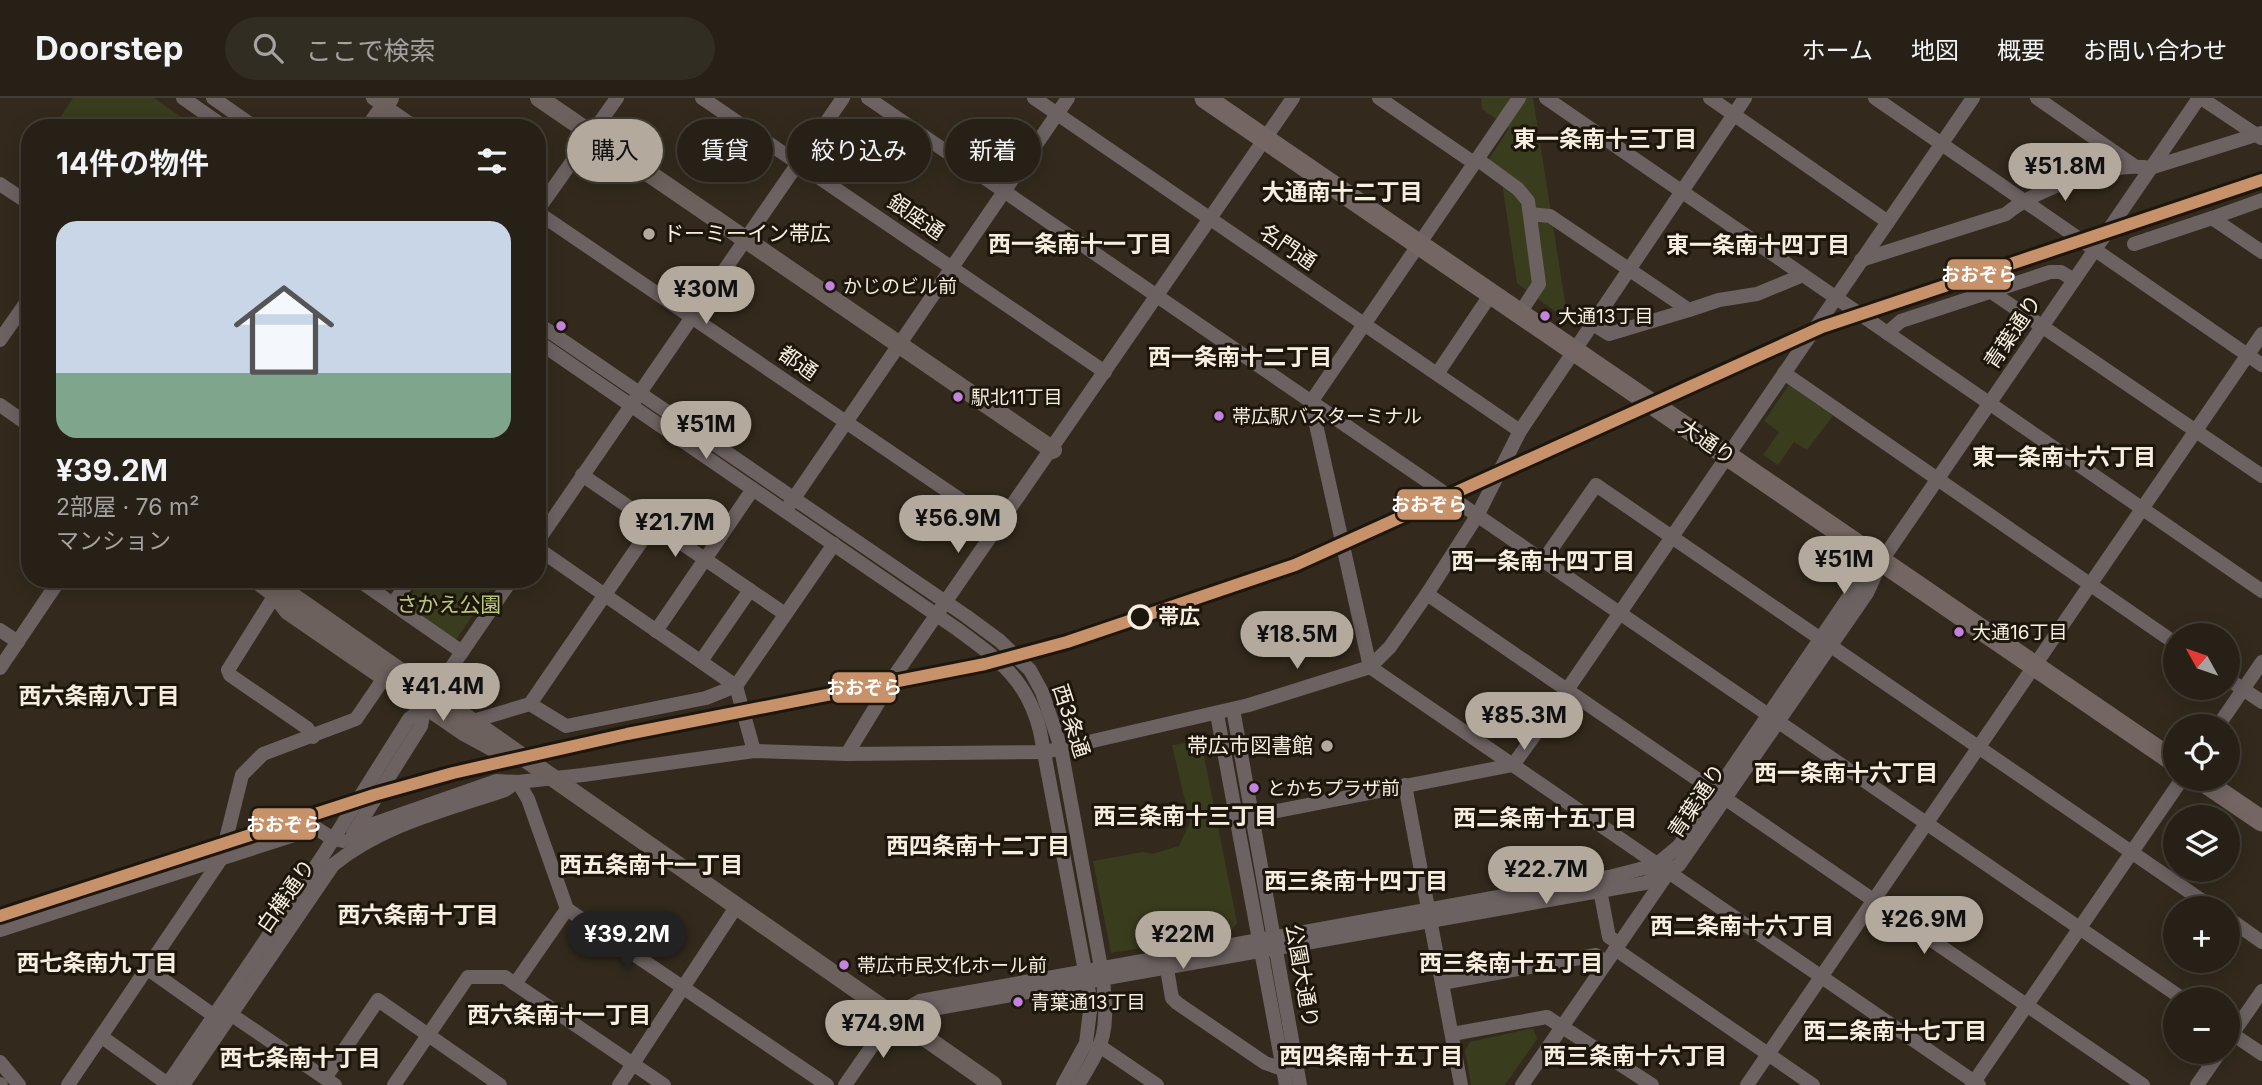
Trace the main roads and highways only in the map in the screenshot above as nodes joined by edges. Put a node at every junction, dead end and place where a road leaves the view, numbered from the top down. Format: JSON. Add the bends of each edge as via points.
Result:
{"nodes":[{"id":1,"x":539,"y":98,"type":"edge"},
{"id":2,"x":1205,"y":98,"type":"edge"},
{"id":3,"x":382,"y":101,"type":"edge"},
{"id":4,"x":373,"y":119,"type":"edge"},
{"id":5,"x":1053,"y":450,"type":"road end"},
{"id":6,"x":280,"y":588,"type":"edge"},
{"id":7,"x":281,"y":588,"type":"edge"},
{"id":8,"x":429,"y":700,"type":"junction"},
{"id":9,"x":2163,"y":754,"type":"edge"},
{"id":10,"x":550,"y":778,"type":"junction"},
{"id":11,"x":2218,"y":791,"type":"edge"},
{"id":12,"x":2262,"y":821,"type":"edge"},
{"id":13,"x":993,"y":1085,"type":"edge"}],
"edges":[{"from":1,"to":5,"type":"main road"},
{"from":2,"to":9,"type":"highway","name":"大通り"},
{"from":3,"to":4,"type":"main road"},
{"from":6,"to":8,"type":"main road","via":[[288,611],[384,678]]},
{"from":7,"to":8,"type":"main road"},
{"from":8,"to":10,"type":"main road","via":[[473,721]]},
{"from":8,"to":10,"type":"main road","via":[[464,733]]},
{"from":10,"to":13,"type":"main road"},
{"from":11,"to":12,"type":"highway"}]}
